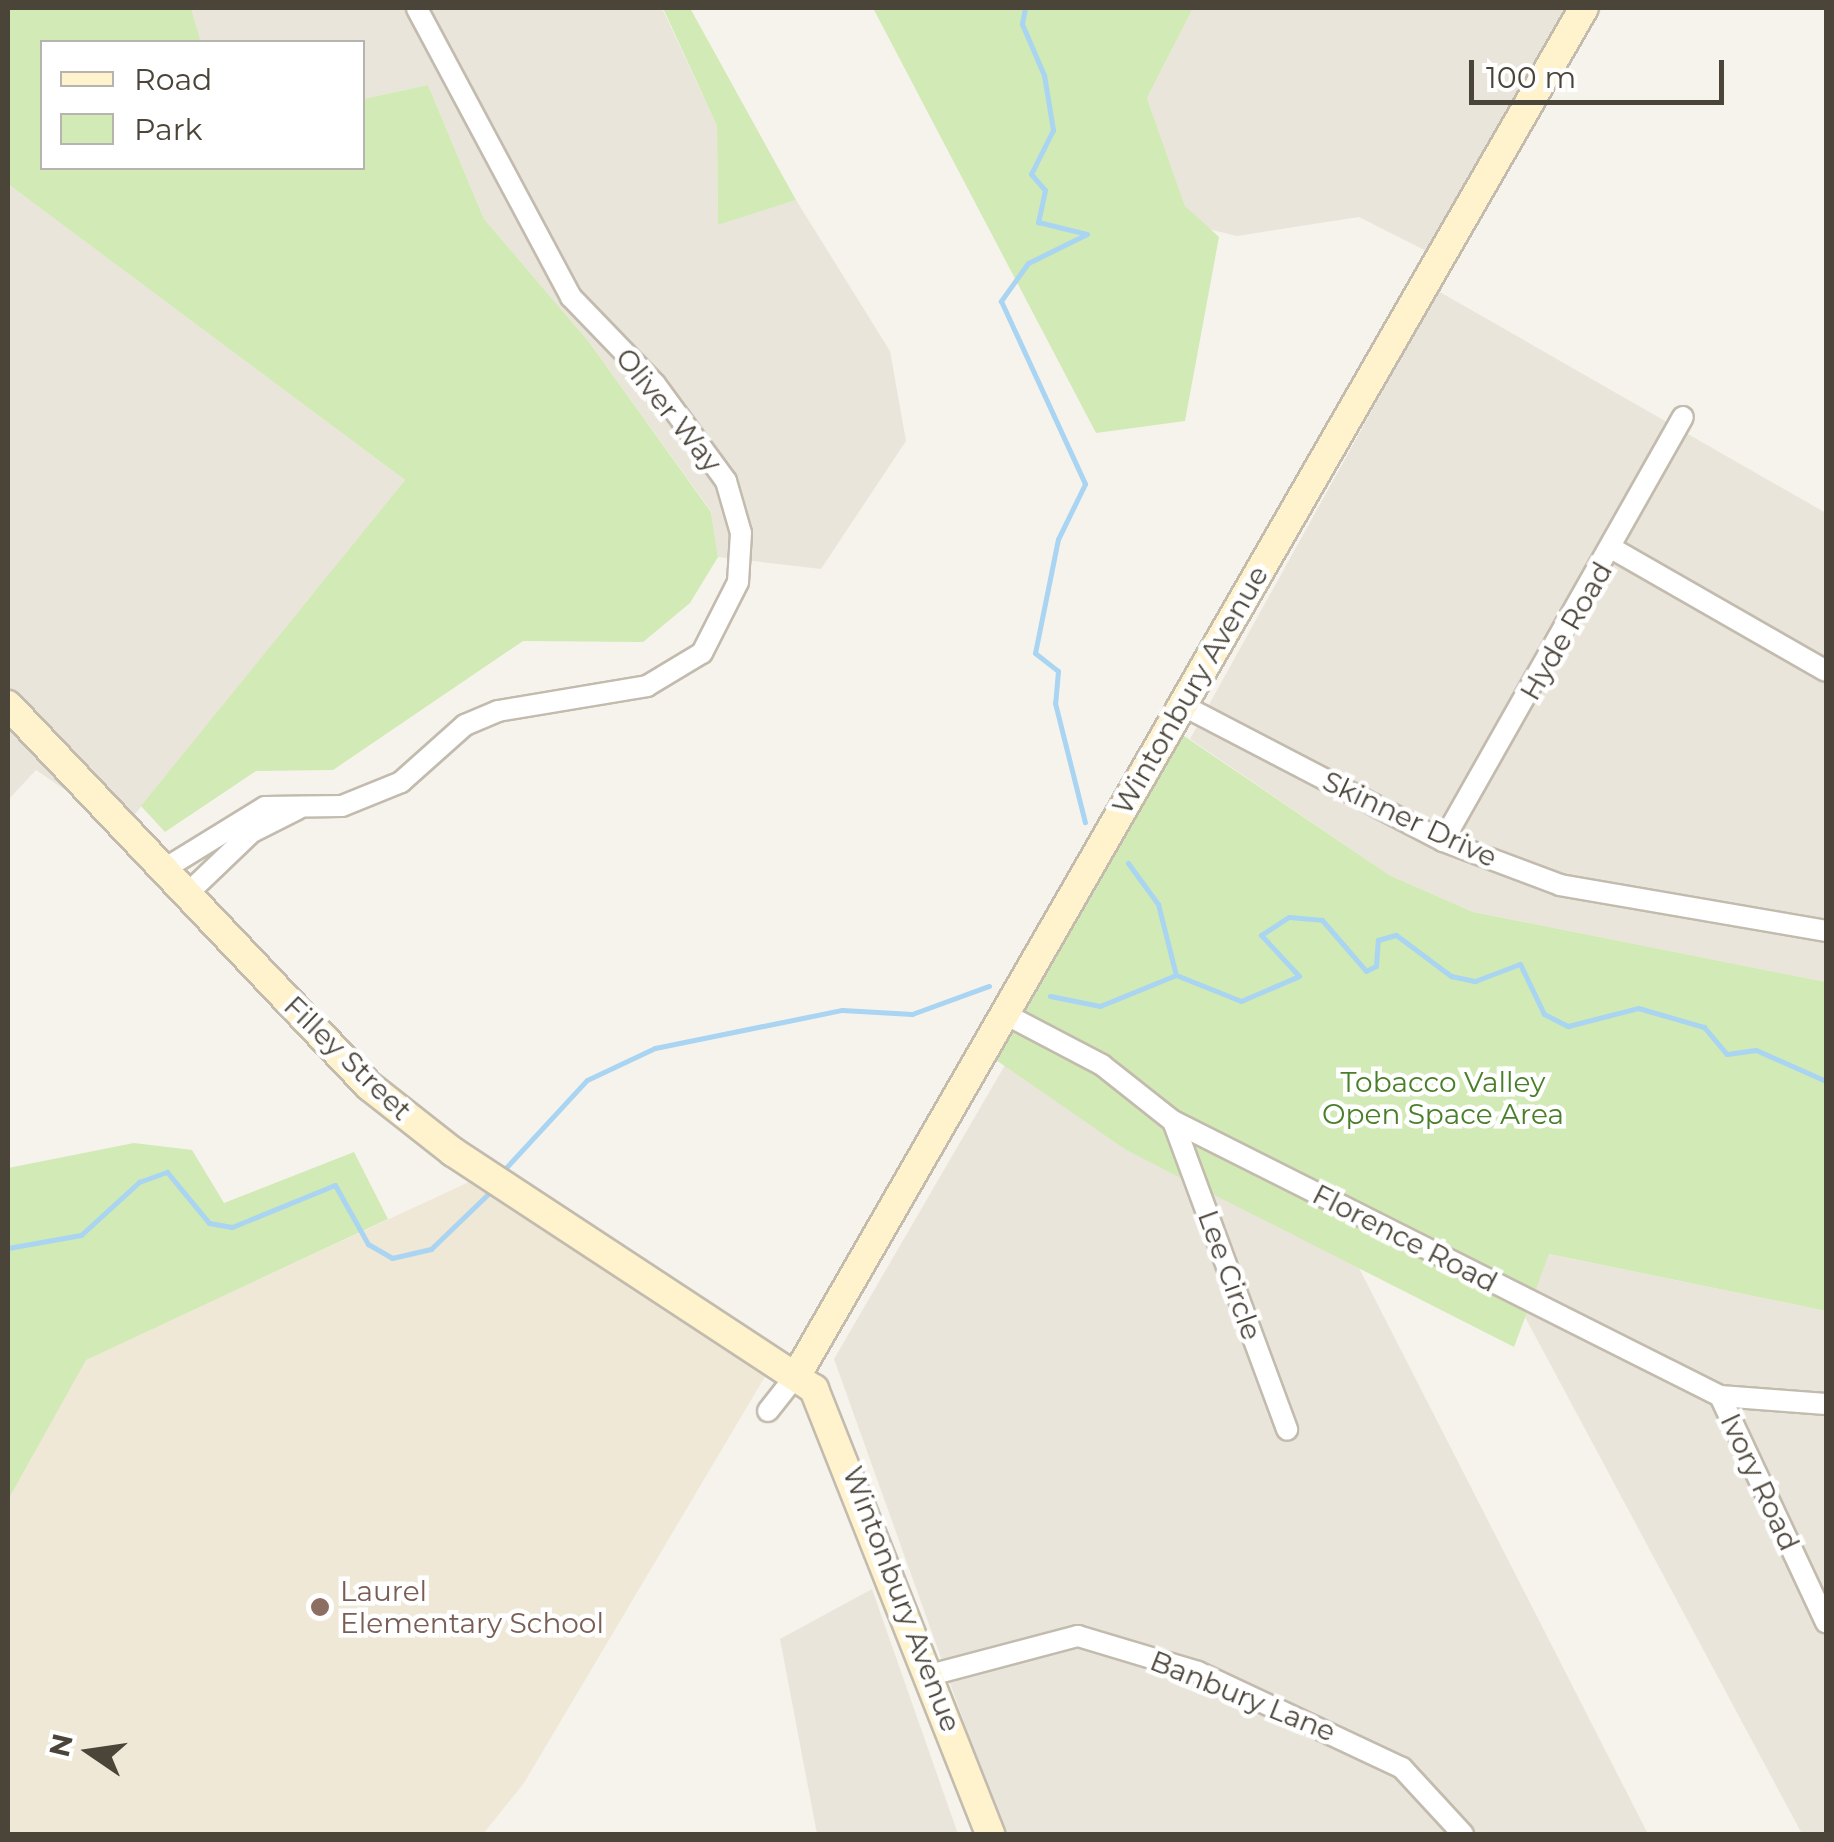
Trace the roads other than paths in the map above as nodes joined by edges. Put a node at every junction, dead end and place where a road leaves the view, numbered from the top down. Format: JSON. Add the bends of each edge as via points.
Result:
{"nodes":[{"id":1,"x":417,"y":8,"type":"edge"},
{"id":2,"x":1584,"y":8,"type":"edge"},
{"id":3,"x":1683,"y":418,"type":"dead end"},
{"id":4,"x":1613,"y":549,"type":"junction"},
{"id":5,"x":1826,"y":670,"type":"edge"},
{"id":6,"x":8,"y":705,"type":"edge"},
{"id":7,"x":1182,"y":705,"type":"junction"},
{"id":8,"x":300,"y":808,"type":"junction"},
{"id":9,"x":1444,"y":841,"type":"junction"},
{"id":10,"x":161,"y":871,"type":"junction"},
{"id":11,"x":186,"y":895,"type":"junction"},
{"id":12,"x":1826,"y":931,"type":"edge"},
{"id":13,"x":1005,"y":1014,"type":"junction"},
{"id":14,"x":1173,"y":1121,"type":"junction"},
{"id":15,"x":798,"y":1373,"type":"junction"},
{"id":16,"x":1720,"y":1396,"type":"junction"},
{"id":17,"x":1826,"y":1404,"type":"edge"},
{"id":18,"x":768,"y":1411,"type":"dead end"},
{"id":19,"x":1287,"y":1430,"type":"dead end"},
{"id":20,"x":1826,"y":1622,"type":"edge"},
{"id":21,"x":934,"y":1674,"type":"junction"},
{"id":22,"x":990,"y":1834,"type":"edge"},
{"id":23,"x":1462,"y":1834,"type":"edge"}],
"edges":[{"from":1,"to":8,"type":"street","name":"Oliver Way","via":[[571,296],[654,384],[726,481],[741,533],[738,582],[702,653],[647,686],[498,711],[465,725],[401,782],[342,806]]},
{"from":2,"to":7,"type":"street","name":"Wintonbury Avenue"},
{"from":3,"to":4,"type":"street","name":"Hyde Road"},
{"from":4,"to":5,"type":"street"},
{"from":4,"to":9,"type":"street","name":"Hyde Road"},
{"from":6,"to":10,"type":"street","name":"Filley Street"},
{"from":7,"to":9,"type":"street","name":"Skinner Drive"},
{"from":7,"to":13,"type":"street","name":"Wintonbury Avenue"},
{"from":8,"to":10,"type":"street","name":"Oliver Way","via":[[265,807],[233,819]]},
{"from":8,"to":11,"type":"street","name":"Oliver Way","via":[[252,832]]},
{"from":9,"to":12,"type":"street","name":"Skinner Drive","via":[[1560,885]]},
{"from":10,"to":11,"type":"street","name":"Filley Street"},
{"from":11,"to":15,"type":"street","name":"Filley Street","via":[[369,1086],[497,1182]]},
{"from":13,"to":14,"type":"street","name":"Florence Road","via":[[1102,1066]]},
{"from":13,"to":15,"type":"street","name":"Wintonbury Avenue"},
{"from":14,"to":16,"type":"street","name":"Florence Road"},
{"from":14,"to":19,"type":"street","name":"Lee Circle"},
{"from":15,"to":18,"type":"street","name":"Wintonbury Avenue"},
{"from":15,"to":21,"type":"street","name":"Wintonbury Avenue","via":[[826,1403]]},
{"from":16,"to":17,"type":"street","name":"Florence Road"},
{"from":16,"to":20,"type":"street","name":"Ivory Road"},
{"from":21,"to":22,"type":"street","name":"Wintonbury Avenue"},
{"from":21,"to":23,"type":"street","name":"Banbury Lane","via":[[1078,1636],[1198,1672],[1402,1768]]}]}
